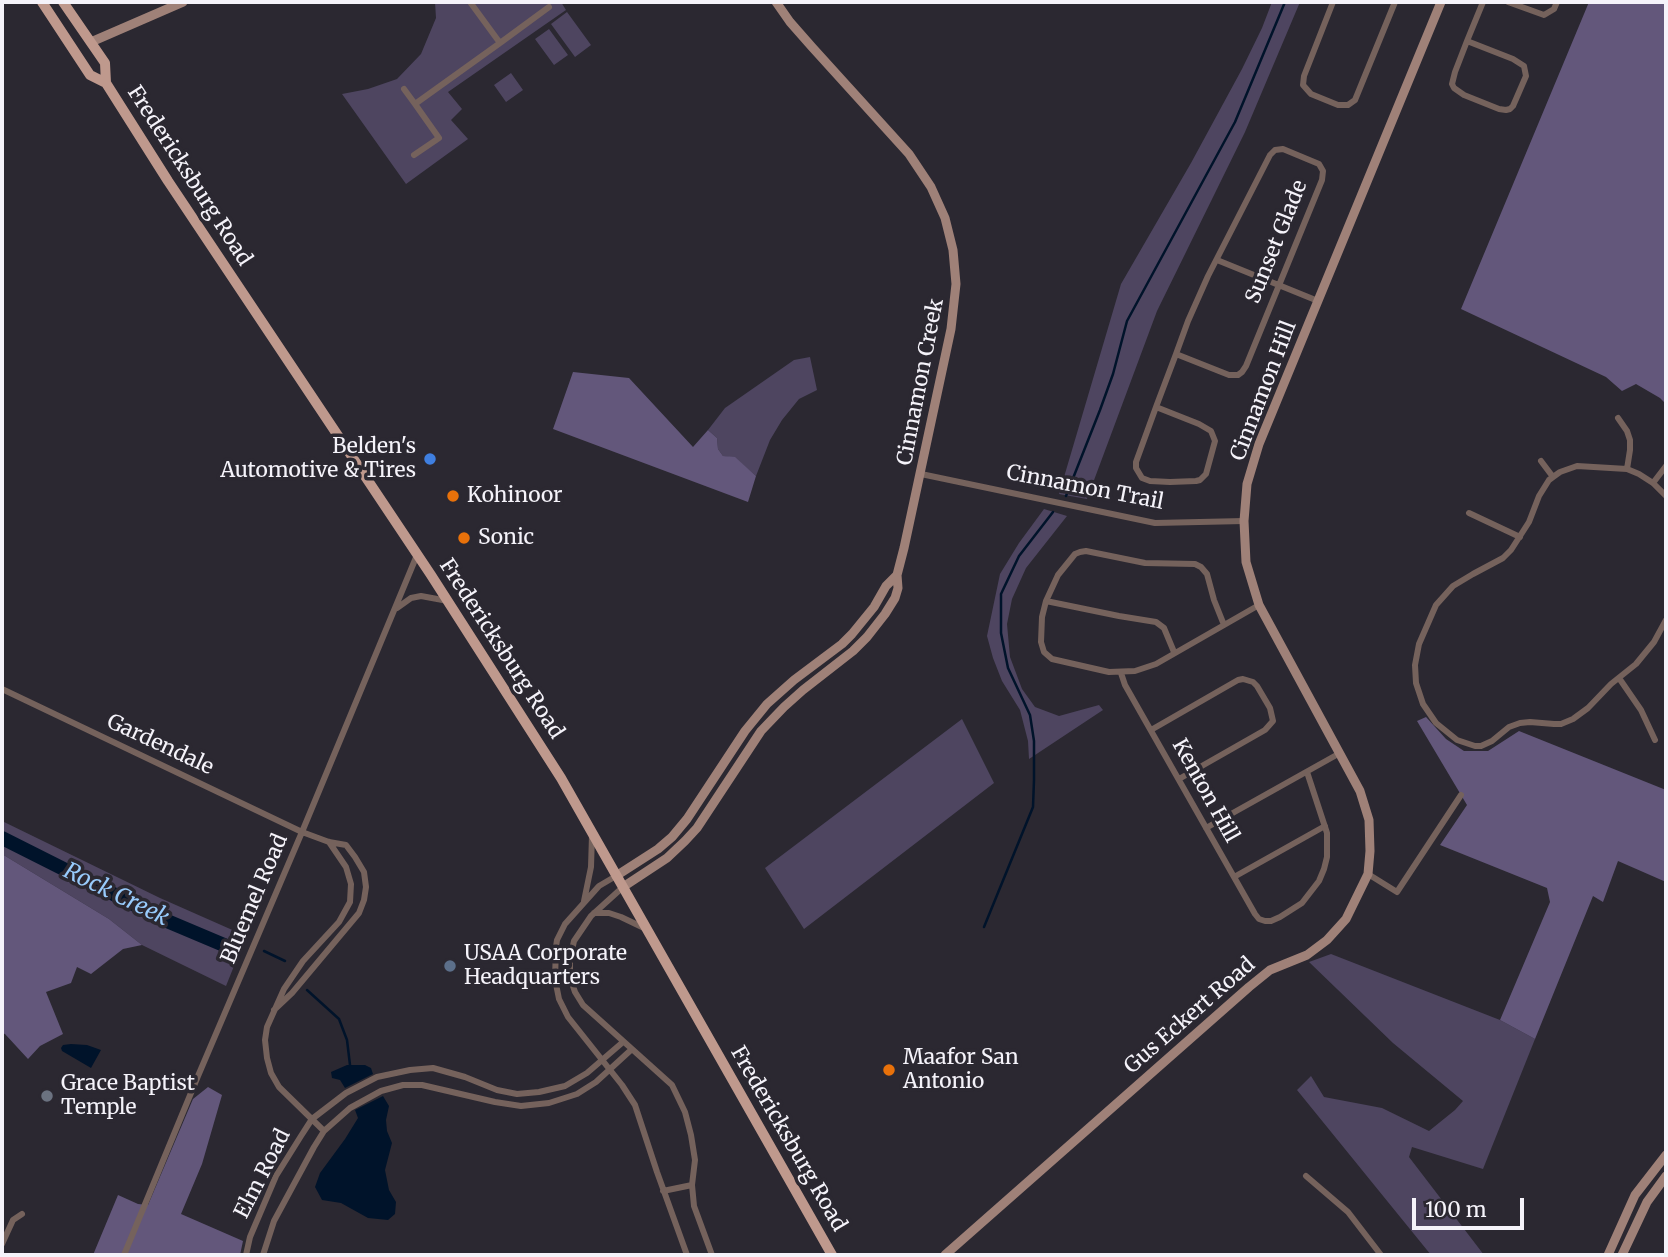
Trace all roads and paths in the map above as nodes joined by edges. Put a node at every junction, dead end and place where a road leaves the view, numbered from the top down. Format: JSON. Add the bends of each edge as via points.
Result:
{"nodes":[{"id":1,"x":42,"y":2,"type":"edge"},
{"id":2,"x":64,"y":2,"type":"edge"},
{"id":3,"x":183,"y":2,"type":"edge"},
{"id":4,"x":470,"y":2,"type":"edge"},
{"id":5,"x":776,"y":2,"type":"edge"},
{"id":6,"x":1333,"y":2,"type":"edge"},
{"id":7,"x":1395,"y":2,"type":"edge"},
{"id":8,"x":1441,"y":2,"type":"edge"},
{"id":9,"x":1483,"y":2,"type":"edge"},
{"id":10,"x":1508,"y":2,"type":"edge"},
{"id":11,"x":1557,"y":2,"type":"edge"},
{"id":12,"x":549,"y":7,"type":"dead end"},
{"id":13,"x":65,"y":37,"type":"junction"},
{"id":14,"x":1467,"y":41,"type":"junction"},
{"id":15,"x":91,"y":42,"type":"junction"},
{"id":16,"x":500,"y":43,"type":"junction"},
{"id":17,"x":106,"y":83,"type":"junction"},
{"id":18,"x":404,"y":89,"type":"dead end"},
{"id":19,"x":415,"y":104,"type":"junction"},
{"id":20,"x":414,"y":155,"type":"dead end"},
{"id":21,"x":1217,"y":260,"type":"junction"},
{"id":22,"x":1279,"y":285,"type":"junction"},
{"id":23,"x":1318,"y":302,"type":"junction"},
{"id":24,"x":1176,"y":354,"type":"junction"},
{"id":25,"x":1156,"y":407,"type":"junction"},
{"id":26,"x":1618,"y":418,"type":"dead end"},
{"id":27,"x":1541,"y":461,"type":"dead end"},
{"id":28,"x":1666,"y":466,"type":"edge"},
{"id":29,"x":1627,"y":469,"type":"junction"},
{"id":30,"x":920,"y":474,"type":"junction"},
{"id":31,"x":1553,"y":477,"type":"junction"},
{"id":32,"x":1653,"y":482,"type":"junction"},
{"id":33,"x":1665,"y":493,"type":"edge"},
{"id":34,"x":1469,"y":513,"type":"dead end"},
{"id":35,"x":1244,"y":521,"type":"junction"},
{"id":36,"x":1520,"y":537,"type":"junction"},
{"id":37,"x":417,"y":555,"type":"junction"},
{"id":38,"x":897,"y":575,"type":"junction"},
{"id":39,"x":1046,"y":600,"type":"junction"},
{"id":40,"x":447,"y":601,"type":"junction"},
{"id":41,"x":1259,"y":605,"type":"junction"},
{"id":42,"x":874,"y":607,"type":"junction"},
{"id":43,"x":395,"y":609,"type":"junction"},
{"id":44,"x":885,"y":614,"type":"junction"},
{"id":45,"x":1666,"y":623,"type":"edge"},
{"id":46,"x":1224,"y":625,"type":"junction"},
{"id":47,"x":1174,"y":652,"type":"junction"},
{"id":48,"x":1121,"y":673,"type":"junction"},
{"id":49,"x":1619,"y":678,"type":"junction"},
{"id":50,"x":2,"y":689,"type":"edge"},
{"id":51,"x":1151,"y":730,"type":"junction"},
{"id":52,"x":1655,"y":740,"type":"dead end"},
{"id":53,"x":1340,"y":752,"type":"junction"},
{"id":54,"x":1307,"y":772,"type":"junction"},
{"id":55,"x":1179,"y":779,"type":"junction"},
{"id":56,"x":1461,"y":795,"type":"dead end"},
{"id":57,"x":694,"y":808,"type":"junction"},
{"id":58,"x":705,"y":815,"type":"junction"},
{"id":59,"x":1325,"y":826,"type":"junction"},
{"id":60,"x":1206,"y":828,"type":"junction"},
{"id":61,"x":302,"y":832,"type":"junction"},
{"id":62,"x":592,"y":834,"type":"junction"},
{"id":63,"x":329,"y":842,"type":"junction"},
{"id":64,"x":1368,"y":874,"type":"junction"},
{"id":65,"x":616,"y":876,"type":"junction"},
{"id":66,"x":1234,"y":877,"type":"junction"},
{"id":67,"x":623,"y":887,"type":"junction"},
{"id":68,"x":583,"y":903,"type":"junction"},
{"id":69,"x":594,"y":914,"type":"junction"},
{"id":70,"x":646,"y":929,"type":"junction"},
{"id":71,"x":274,"y":1010,"type":"junction"},
{"id":72,"x":623,"y":1042,"type":"junction"},
{"id":73,"x":632,"y":1049,"type":"junction"},
{"id":74,"x":603,"y":1061,"type":"junction"},
{"id":75,"x":610,"y":1070,"type":"junction"},
{"id":76,"x":312,"y":1119,"type":"junction"},
{"id":77,"x":324,"y":1131,"type":"junction"},
{"id":78,"x":1666,"y":1155,"type":"edge"},
{"id":79,"x":1306,"y":1176,"type":"dead end"},
{"id":80,"x":1666,"y":1176,"type":"edge"},
{"id":81,"x":692,"y":1185,"type":"junction"},
{"id":82,"x":663,"y":1191,"type":"junction"},
{"id":83,"x":1630,"y":1206,"type":"junction"},
{"id":84,"x":1642,"y":1212,"type":"junction"},
{"id":85,"x":22,"y":1214,"type":"dead end"},
{"id":86,"x":2,"y":1244,"type":"edge"},
{"id":87,"x":124,"y":1255,"type":"edge"},
{"id":88,"x":246,"y":1255,"type":"edge"},
{"id":89,"x":263,"y":1255,"type":"edge"},
{"id":90,"x":687,"y":1255,"type":"edge"},
{"id":91,"x":712,"y":1255,"type":"edge"},
{"id":92,"x":832,"y":1255,"type":"edge"},
{"id":93,"x":945,"y":1255,"type":"edge"},
{"id":94,"x":1381,"y":1255,"type":"edge"},
{"id":95,"x":1608,"y":1255,"type":"edge"},
{"id":96,"x":1622,"y":1255,"type":"edge"}],
"edges":[{"from":1,"to":13,"type":"main road","name":"Fredericksburg Road"},
{"from":2,"to":15,"type":"main road","name":"Fredericksburg Road"},
{"from":3,"to":15,"type":"street"},
{"from":4,"to":16,"type":"street"},
{"from":5,"to":30,"type":"street","name":"Cinnamon Creek","via":[[909,154],[931,187],[949,231],[956,299]]},
{"from":6,"to":7,"type":"street","via":[[1303,85],[1311,94],[1338,105],[1354,100]]},
{"from":8,"to":23,"type":"street","name":"Cinnamon Hill"},
{"from":9,"to":14,"type":"street"},
{"from":10,"to":11,"type":"street","via":[[1545,15]]},
{"from":12,"to":16,"type":"street"},
{"from":13,"to":15,"type":"main road"},
{"from":13,"to":17,"type":"main road","name":"Fredericksburg Road","via":[[90,75]]},
{"from":14,"to":14,"type":"street","via":[[1524,66],[1527,76],[1513,106],[1499,109],[1454,88],[1452,80]]},
{"from":15,"to":17,"type":"main road","name":"Fredericksburg Road","via":[[105,63]]},
{"from":16,"to":19,"type":"street"},
{"from":17,"to":37,"type":"main road","name":"Fredericksburg Road"},
{"from":18,"to":19,"type":"street"},
{"from":19,"to":20,"type":"street","via":[[439,138]]},
{"from":21,"to":22,"type":"street"},
{"from":21,"to":22,"type":"street","name":"Sunset Glade","via":[[1270,155],[1283,149],[1314,161],[1323,175]]},
{"from":21,"to":24,"type":"street"},
{"from":22,"to":23,"type":"street"},
{"from":22,"to":24,"type":"street","name":"Sunset Glade","via":[[1246,366],[1238,374],[1229,375]]},
{"from":23,"to":35,"type":"street","name":"Cinnamon Hill","via":[[1252,464]]},
{"from":24,"to":25,"type":"street"},
{"from":25,"to":25,"type":"street","via":[[1136,462],[1138,473],[1150,481],[1204,477],[1215,441],[1211,431]]},
{"from":26,"to":29,"type":"street","via":[[1630,440]]},
{"from":27,"to":31,"type":"street"},
{"from":28,"to":32,"type":"street"},
{"from":29,"to":31,"type":"street","via":[[1577,466]]},
{"from":29,"to":32,"type":"street"},
{"from":30,"to":35,"type":"street","name":"Cinnamon Trail","via":[[1155,523]]},
{"from":30,"to":38,"type":"street","name":"Cinnamon Creek"},
{"from":31,"to":36,"type":"street"},
{"from":32,"to":33,"type":"street"},
{"from":34,"to":36,"type":"street"},
{"from":35,"to":41,"type":"street","name":"Cinnamon Hill","via":[[1247,562]]},
{"from":36,"to":49,"type":"street","via":[[1503,558],[1453,586],[1436,605],[1415,665],[1416,684],[1430,715],[1457,740],[1481,746],[1520,723],[1568,722]]},
{"from":37,"to":40,"type":"main road","name":"Fredericksburg Road"},
{"from":37,"to":43,"type":"street","name":"Bluemel Road"},
{"from":38,"to":42,"type":"street","name":"Cinnamon Creek"},
{"from":38,"to":44,"type":"street","name":"Cinnamon Creek","via":[[895,598]]},
{"from":39,"to":46,"type":"street","via":[[1058,575],[1080,552],[1145,563],[1195,564],[1205,570]]},
{"from":39,"to":47,"type":"street","via":[[1156,622],[1164,628]]},
{"from":39,"to":48,"type":"street","via":[[1041,642],[1047,656]]},
{"from":40,"to":43,"type":"street","via":[[418,596]]},
{"from":40,"to":62,"type":"main road","name":"Fredericksburg Road"},
{"from":41,"to":46,"type":"street"},
{"from":41,"to":53,"type":"street","name":"Cinnamon Hill"},
{"from":42,"to":44,"type":"street"},
{"from":42,"to":57,"type":"street","name":"Cinnamon Creek","via":[[842,644],[767,704]]},
{"from":43,"to":61,"type":"street","name":"Bluemel Road"},
{"from":44,"to":58,"type":"street","name":"Cinnamon Creek","via":[[853,651],[761,731]]},
{"from":45,"to":49,"type":"street","via":[[1647,652]]},
{"from":46,"to":47,"type":"street"},
{"from":47,"to":48,"type":"street","via":[[1146,668]]},
{"from":48,"to":51,"type":"street","name":"Kenton Hill"},
{"from":49,"to":52,"type":"street","via":[[1642,710]]},
{"from":50,"to":61,"type":"street","name":"Gardendale"},
{"from":51,"to":55,"type":"street","name":"Kenton Hill"},
{"from":51,"to":55,"type":"street","via":[[1238,680],[1253,682],[1265,698],[1273,715],[1270,726]]},
{"from":53,"to":54,"type":"street"},
{"from":53,"to":64,"type":"street","name":"Cinnamon Hill","via":[[1366,807]]},
{"from":54,"to":59,"type":"street"},
{"from":54,"to":60,"type":"street"},
{"from":55,"to":60,"type":"street","name":"Kenton Hill"},
{"from":56,"to":64,"type":"street","via":[[1397,892]]},
{"from":57,"to":58,"type":"street"},
{"from":57,"to":65,"type":"street","name":"Cinnamon Creek","via":[[671,838]]},
{"from":58,"to":67,"type":"street","name":"Cinnamon Creek","via":[[667,858]]},
{"from":59,"to":66,"type":"street"},
{"from":59,"to":66,"type":"street","name":"Kenton Hill","via":[[1329,842],[1325,869],[1302,903],[1280,917],[1265,921],[1255,914]]},
{"from":60,"to":66,"type":"street","name":"Kenton Hill"},
{"from":61,"to":63,"type":"street","name":"Gardendale"},
{"from":61,"to":87,"type":"street","name":"Bluemel Road"},
{"from":62,"to":65,"type":"main road","name":"Fredericksburg Road"},
{"from":62,"to":68,"type":"street","via":[[592,867]]},
{"from":63,"to":71,"type":"street","via":[[346,867],[350,902],[339,922],[303,961]]},
{"from":63,"to":71,"type":"street","name":"Gardendale","via":[[346,845],[355,857],[364,872],[364,900],[353,922]]},
{"from":64,"to":93,"type":"street","name":"Gus Eckert Road","via":[[1346,919],[1327,940],[1249,986]]},
{"from":65,"to":67,"type":"main road","name":"Fredericksburg Road"},
{"from":65,"to":68,"type":"street"},
{"from":67,"to":69,"type":"street"},
{"from":67,"to":70,"type":"main road","name":"Fredericksburg Road"},
{"from":68,"to":74,"type":"street","via":[[557,940],[555,979],[568,1017]]},
{"from":69,"to":70,"type":"street","via":[[621,917]]},
{"from":69,"to":72,"type":"street","via":[[574,941],[570,977],[583,1005]]},
{"from":70,"to":92,"type":"main road","name":"Fredericksburg Road"},
{"from":71,"to":76,"type":"street","via":[[265,1041],[271,1073]]},
{"from":72,"to":73,"type":"street"},
{"from":72,"to":74,"type":"street","name":"Elm Road"},
{"from":73,"to":75,"type":"street","name":"Elm Road"},
{"from":73,"to":81,"type":"street","via":[[672,1085],[685,1112],[695,1160]]},
{"from":74,"to":75,"type":"street"},
{"from":74,"to":76,"type":"street","name":"Elm Road","via":[[565,1086],[517,1094],[433,1068],[410,1070],[377,1077],[345,1093]]},
{"from":75,"to":77,"type":"street","name":"Elm Road","via":[[578,1094],[521,1106],[403,1085],[350,1108]]},
{"from":75,"to":82,"type":"street","via":[[635,1105]]},
{"from":76,"to":77,"type":"street"},
{"from":76,"to":88,"type":"street","name":"Elm Road","via":[[276,1176]]},
{"from":77,"to":89,"type":"street","name":"Elm Road","via":[[274,1222]]},
{"from":78,"to":83,"type":"street"},
{"from":79,"to":94,"type":"street","via":[[1348,1212]]},
{"from":80,"to":84,"type":"street"},
{"from":81,"to":82,"type":"street"},
{"from":81,"to":91,"type":"street","via":[[694,1206]]},
{"from":82,"to":90,"type":"street"},
{"from":83,"to":84,"type":"street"},
{"from":83,"to":95,"type":"street"},
{"from":84,"to":96,"type":"street"},
{"from":85,"to":86,"type":"street","via":[[13,1220]]}]}
